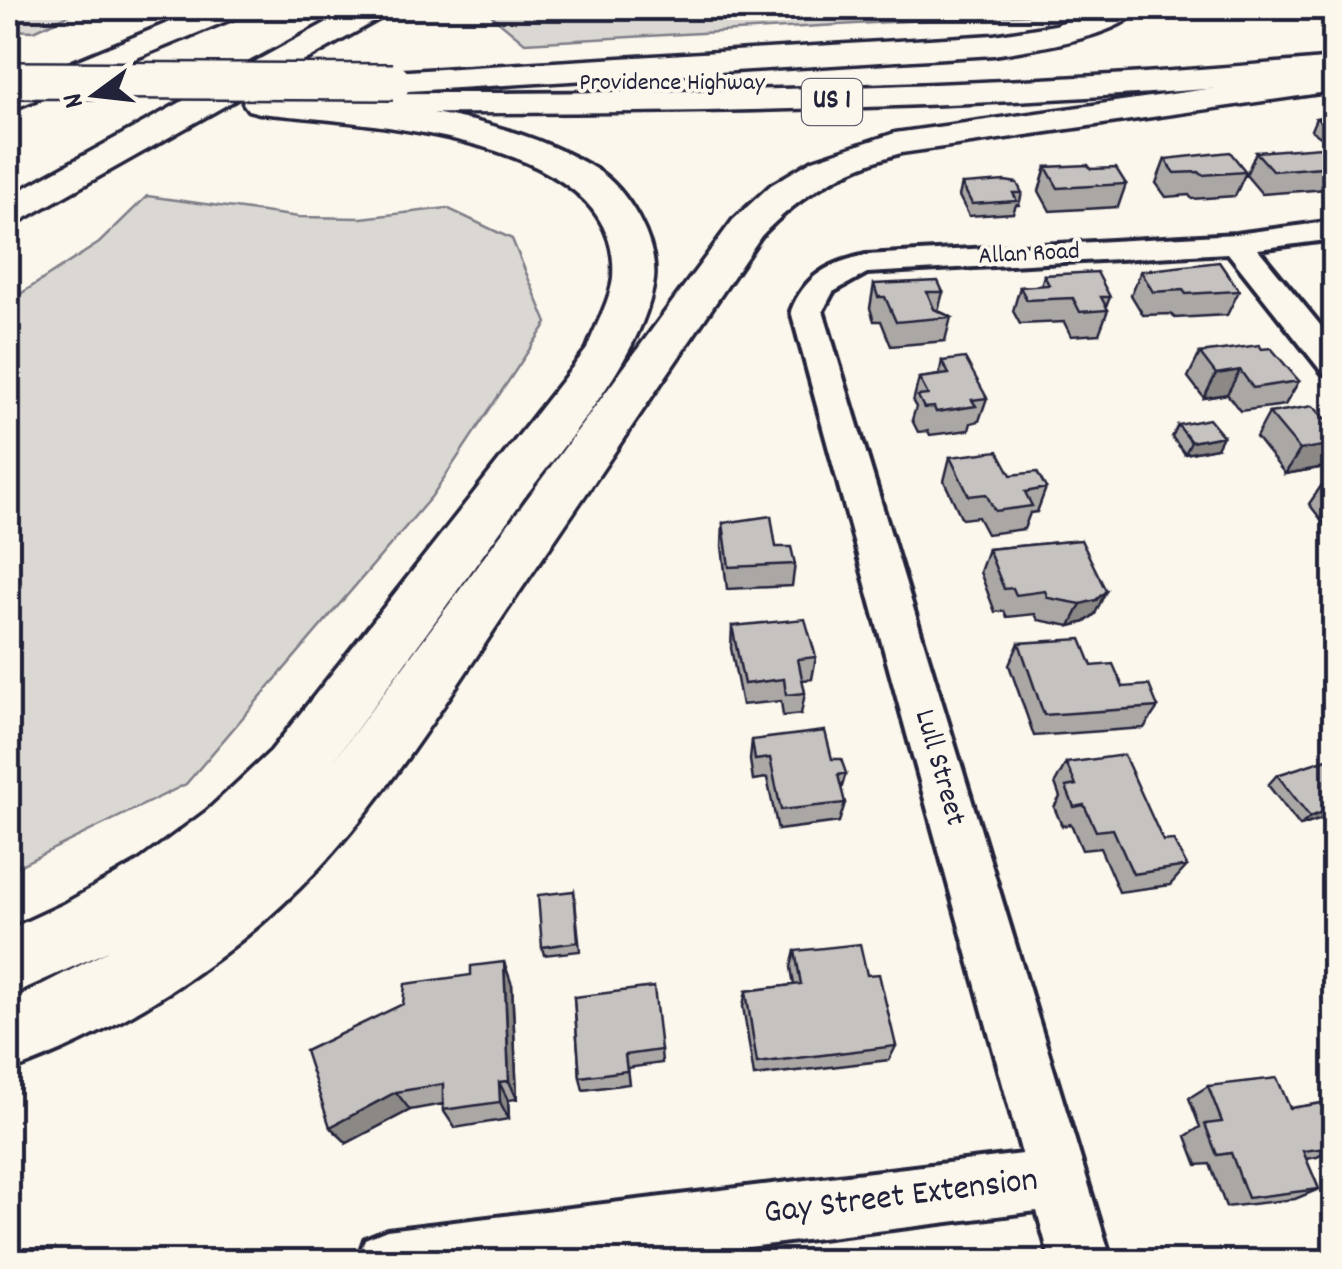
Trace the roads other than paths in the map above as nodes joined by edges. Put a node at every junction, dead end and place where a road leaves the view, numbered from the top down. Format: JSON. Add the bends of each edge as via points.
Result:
{"nodes":[{"id":1,"x":174,"y":8,"type":"edge"},
{"id":2,"x":230,"y":8,"type":"edge"},
{"id":3,"x":375,"y":8,"type":"edge"},
{"id":4,"x":1125,"y":8,"type":"edge"},
{"id":5,"x":1334,"y":48,"type":"edge"},
{"id":6,"x":1334,"y":68,"type":"edge"},
{"id":7,"x":8,"y":80,"type":"edge"},
{"id":8,"x":1334,"y":81,"type":"edge"},
{"id":9,"x":393,"y":82,"type":"junction"},
{"id":10,"x":8,"y":90,"type":"edge"},
{"id":11,"x":244,"y":96,"type":"junction"},
{"id":12,"x":8,"y":101,"type":"edge"},
{"id":13,"x":322,"y":106,"type":"junction"},
{"id":14,"x":8,"y":212,"type":"edge"},
{"id":15,"x":1334,"y":230,"type":"edge"},
{"id":16,"x":1236,"y":243,"type":"junction"},
{"id":17,"x":8,"y":246,"type":"edge"},
{"id":18,"x":826,"y":279,"type":"joint"},
{"id":19,"x":1334,"y":364,"type":"edge"},
{"id":20,"x":8,"y":963,"type":"edge"},
{"id":21,"x":8,"y":1036,"type":"edge"},
{"id":22,"x":1058,"y":1179,"type":"junction"},
{"id":23,"x":387,"y":1261,"type":"edge"},
{"id":24,"x":1082,"y":1262,"type":"edge"}],
"edges":[{"from":1,"to":10,"type":"main road"},
{"from":2,"to":12,"type":"main road"},
{"from":3,"to":11,"type":"main road"},
{"from":4,"to":9,"type":"main road","via":[[1072,28],[978,44]]},
{"from":5,"to":9,"type":"main road","name":"Providence Highway","via":[[926,79]]},
{"from":6,"to":13,"type":"main road","name":"Providence Highway","number":"US 1","via":[[1092,90],[848,102]]},
{"from":7,"to":9,"type":"main road","name":"Providence Highway","bridge":true},
{"from":8,"to":21,"type":"main road","via":[[921,138],[863,151],[796,182],[747,228],[370,762],[304,839],[209,924],[126,978]]},
{"from":11,"to":12,"type":"main road"},
{"from":11,"to":13,"type":"main road"},
{"from":11,"to":14,"type":"main road"},
{"from":11,"to":17,"type":"main road"},
{"from":13,"to":20,"type":"main road","via":[[520,144],[572,170],[612,205],[633,244],[636,279],[624,323],[292,770],[244,821],[128,906]]},
{"from":15,"to":16,"type":"street","name":"Allan Road"},
{"from":16,"to":18,"type":"street","name":"Allan Road","via":[[866,264]]},
{"from":16,"to":19,"type":"street"},
{"from":18,"to":22,"type":"street","name":"Lull Street","via":[[812,294],[810,331]]},
{"from":22,"to":23,"type":"street","name":"Gay Street Extension"},
{"from":22,"to":24,"type":"street","name":"Lull Street"}]}
